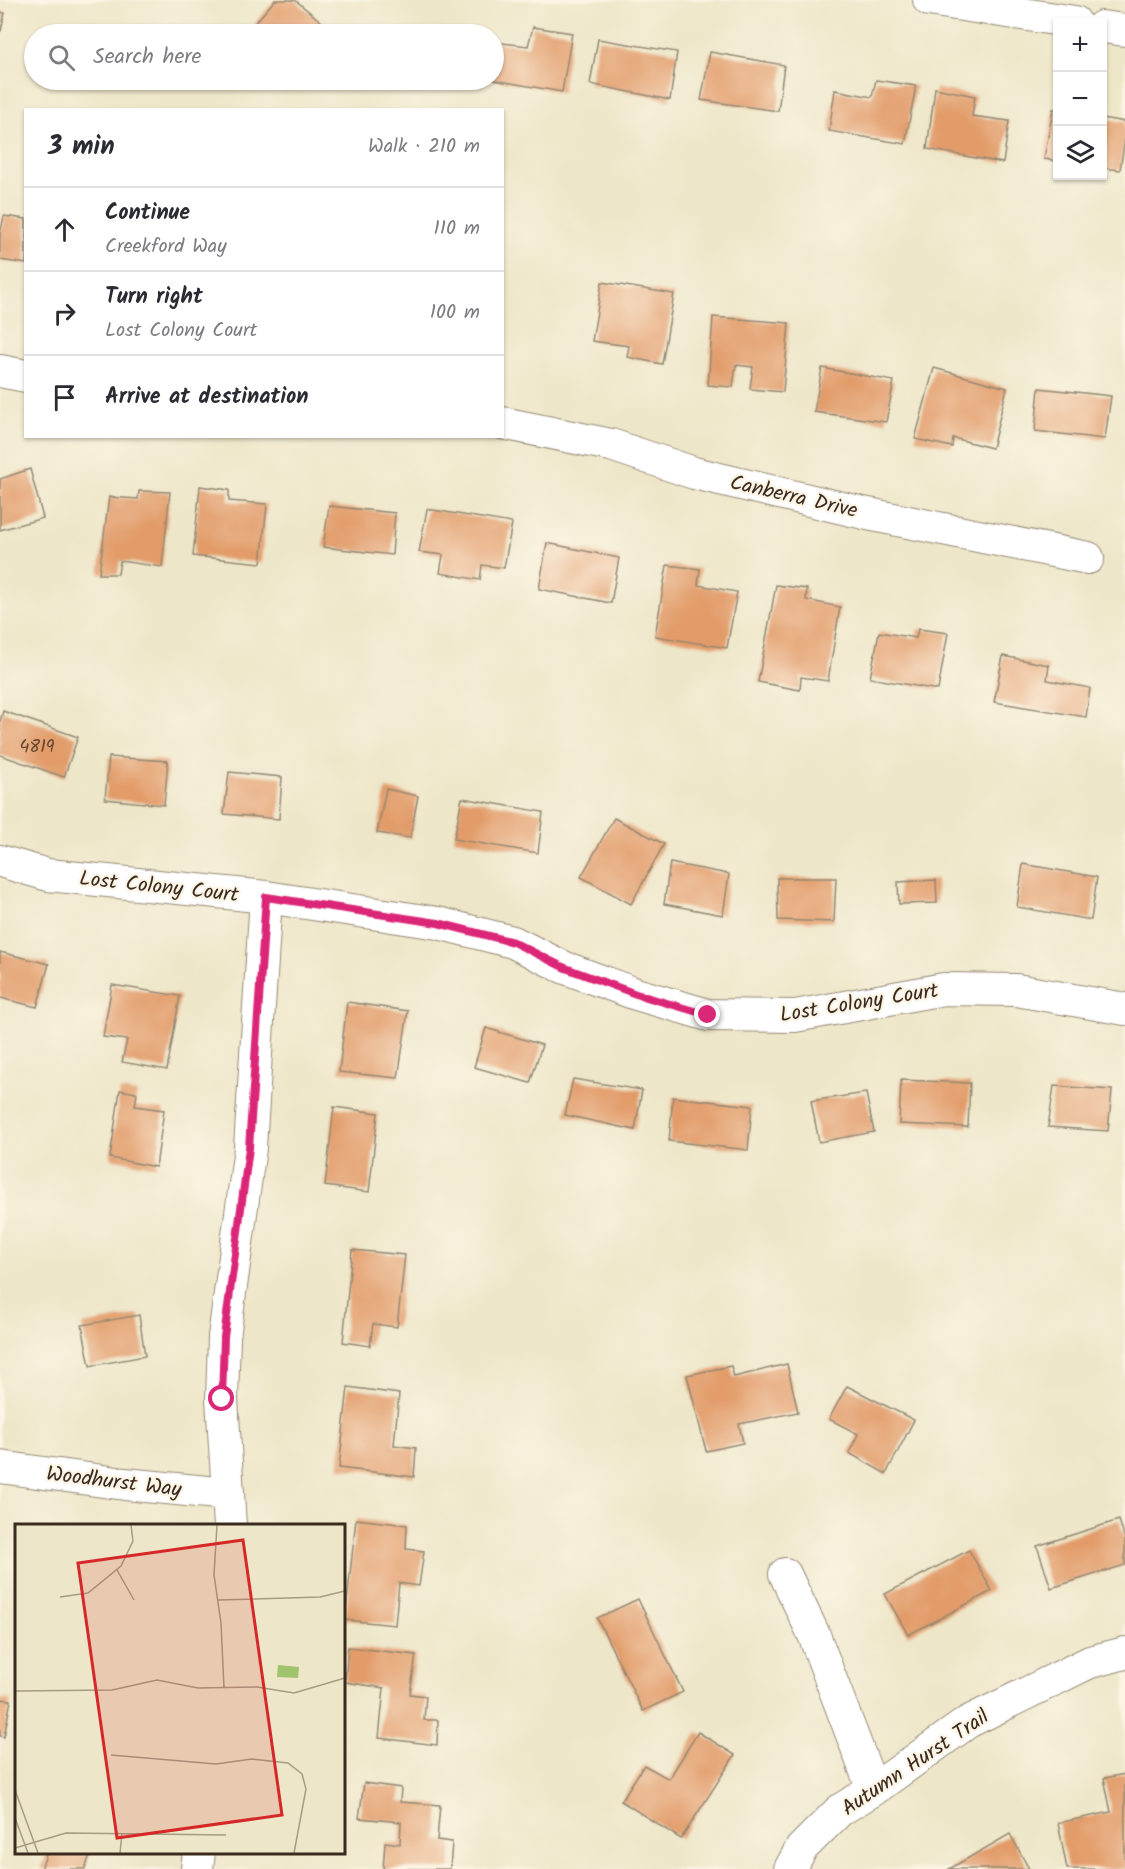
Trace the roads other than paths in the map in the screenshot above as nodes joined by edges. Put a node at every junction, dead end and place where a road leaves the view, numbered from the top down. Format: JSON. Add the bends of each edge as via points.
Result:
{"nodes":[{"id":1,"x":929,"y":0,"type":"edge"},
{"id":2,"x":1089,"y":0,"type":"edge"},
{"id":3,"x":1084,"y":18,"type":"edge"},
{"id":4,"x":1053,"y":19,"type":"edge"},
{"id":5,"x":1107,"y":28,"type":"edge"},
{"id":6,"x":1125,"y":30,"type":"edge"},
{"id":7,"x":0,"y":371,"type":"edge"},
{"id":8,"x":24,"y":376,"type":"edge"},
{"id":9,"x":504,"y":423,"type":"edge"},
{"id":10,"x":1088,"y":558,"type":"dead end"},
{"id":11,"x":0,"y":861,"type":"edge"},
{"id":12,"x":266,"y":897,"type":"junction"},
{"id":13,"x":1125,"y":1009,"type":"edge"},
{"id":14,"x":0,"y":1467,"type":"edge"},
{"id":15,"x":228,"y":1494,"type":"junction"},
{"id":16,"x":230,"y":1524,"type":"edge"},
{"id":17,"x":784,"y":1574,"type":"dead end"},
{"id":18,"x":1125,"y":1653,"type":"edge"},
{"id":19,"x":873,"y":1790,"type":"junction"},
{"id":20,"x":199,"y":1854,"type":"edge"},
{"id":21,"x":197,"y":1869,"type":"edge"},
{"id":22,"x":790,"y":1869,"type":"edge"}],
"edges":[{"from":1,"to":4,"type":"street"},
{"from":2,"to":3,"type":"street"},
{"from":5,"to":6,"type":"street"},
{"from":7,"to":8,"type":"street"},
{"from":9,"to":10,"type":"street","name":"Canberra Drive","via":[[611,445],[694,473],[868,514]]},
{"from":11,"to":12,"type":"street","name":"Lost Colony Court","via":[[48,874]]},
{"from":12,"to":13,"type":"street","name":"Lost Colony Court","via":[[438,923],[513,942],[563,967],[708,1015],[795,1016],[944,989],[1016,990]]},
{"from":12,"to":15,"type":"street","via":[[249,1148],[224,1337],[222,1399]]},
{"from":14,"to":15,"type":"street","name":"Woodhurst Way"},
{"from":15,"to":16,"type":"street"},
{"from":17,"to":19,"type":"street","via":[[814,1635]]},
{"from":18,"to":19,"type":"street","name":"Autumn Hurst Trail","via":[[1090,1662],[968,1722]]},
{"from":19,"to":22,"type":"street","name":"Autumn Hurst Trail","via":[[840,1810],[801,1849]]},
{"from":20,"to":21,"type":"street"}]}
